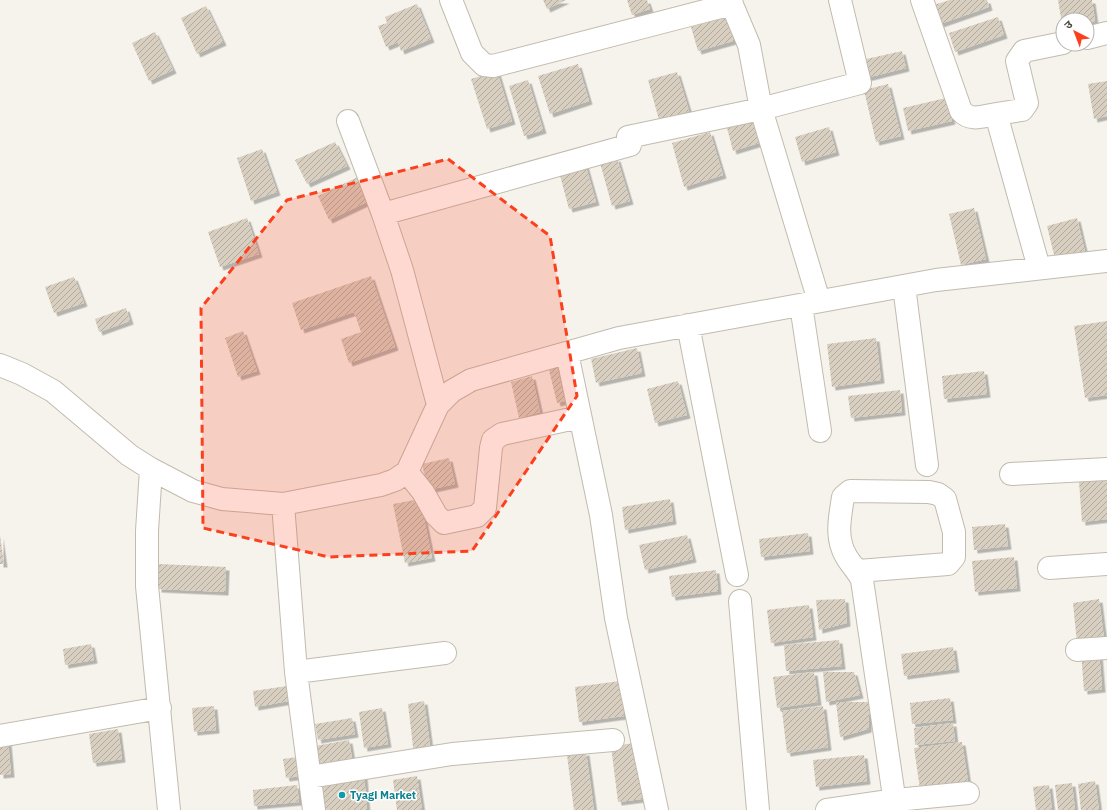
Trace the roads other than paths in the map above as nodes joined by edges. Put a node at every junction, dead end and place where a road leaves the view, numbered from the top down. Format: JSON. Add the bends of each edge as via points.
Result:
{"nodes":[{"id":1,"x":840,"y":0,"type":"edge"},
{"id":2,"x":922,"y":0,"type":"edge"},
{"id":3,"x":457,"y":2,"type":"edge"},
{"id":4,"x":731,"y":2,"type":"edge"},
{"id":5,"x":1107,"y":33,"type":"edge"},
{"id":6,"x":1095,"y":36,"type":"edge"},
{"id":7,"x":1055,"y":45,"type":"edge"},
{"id":8,"x":761,"y":110,"type":"junction"},
{"id":9,"x":996,"y":114,"type":"junction"},
{"id":10,"x":348,"y":121,"type":"dead end"},
{"id":11,"x":383,"y":214,"type":"junction"},
{"id":12,"x":1107,"y":261,"type":"edge"},
{"id":13,"x":1039,"y":268,"type":"junction"},
{"id":14,"x":904,"y":286,"type":"junction"},
{"id":15,"x":810,"y":303,"type":"junction"},
{"id":16,"x":688,"y":325,"type":"junction"},
{"id":17,"x":567,"y":353,"type":"junction"},
{"id":18,"x":0,"y":365,"type":"edge"},
{"id":19,"x":438,"y":405,"type":"junction"},
{"id":20,"x":580,"y":417,"type":"junction"},
{"id":21,"x":820,"y":431,"type":"dead end"},
{"id":22,"x":928,"y":465,"type":"dead end"},
{"id":23,"x":151,"y":469,"type":"junction"},
{"id":24,"x":1107,"y":469,"type":"edge"},
{"id":25,"x":407,"y":472,"type":"junction"},
{"id":26,"x":1011,"y":474,"type":"dead end"},
{"id":27,"x":283,"y":504,"type":"junction"},
{"id":28,"x":1107,"y":564,"type":"edge"},
{"id":29,"x":1050,"y":568,"type":"dead end"},
{"id":30,"x":858,"y":571,"type":"junction"},
{"id":31,"x":737,"y":575,"type":"dead end"},
{"id":32,"x":740,"y":601,"type":"dead end"},
{"id":33,"x":1107,"y":648,"type":"edge"},
{"id":34,"x":1077,"y":650,"type":"dead end"},
{"id":35,"x":445,"y":653,"type":"dead end"},
{"id":36,"x":296,"y":672,"type":"junction"},
{"id":37,"x":160,"y":708,"type":"junction"},
{"id":38,"x":0,"y":736,"type":"edge"},
{"id":39,"x":613,"y":740,"type":"dead end"},
{"id":40,"x":310,"y":777,"type":"junction"},
{"id":41,"x":968,"y":793,"type":"dead end"},
{"id":42,"x":896,"y":805,"type":"edge"},
{"id":43,"x":169,"y":810,"type":"edge"},
{"id":44,"x":314,"y":810,"type":"edge"},
{"id":45,"x":657,"y":810,"type":"edge"},
{"id":46,"x":758,"y":810,"type":"edge"},
{"id":47,"x":827,"y":810,"type":"edge"}],
"edges":[{"from":1,"to":8,"type":"street","via":[[860,83]]},
{"from":2,"to":9,"type":"street","via":[[961,111],[973,119]]},
{"from":3,"to":4,"type":"street","via":[[472,53],[484,65],[493,66]]},
{"from":4,"to":8,"type":"street","via":[[749,45]]},
{"from":5,"to":6,"type":"street"},
{"from":7,"to":9,"type":"street","via":[[1024,51],[1017,61],[1027,103],[1022,110]]},
{"from":8,"to":11,"type":"street","via":[[629,141]]},
{"from":8,"to":15,"type":"street"},
{"from":9,"to":13,"type":"street"},
{"from":10,"to":11,"type":"street"},
{"from":11,"to":19,"type":"street","via":[[402,270]]},
{"from":12,"to":13,"type":"street"},
{"from":13,"to":14,"type":"street"},
{"from":14,"to":15,"type":"street"},
{"from":14,"to":22,"type":"street"},
{"from":15,"to":16,"type":"street"},
{"from":15,"to":21,"type":"street"},
{"from":16,"to":17,"type":"street","via":[[619,338]]},
{"from":16,"to":31,"type":"street"},
{"from":17,"to":19,"type":"street","via":[[471,380],[452,391]]},
{"from":17,"to":20,"type":"street"},
{"from":18,"to":23,"type":"street","via":[[53,392],[129,455]]},
{"from":19,"to":25,"type":"street"},
{"from":20,"to":25,"type":"street","via":[[502,434],[494,440],[490,448],[485,508],[477,516],[444,523]]},
{"from":20,"to":45,"type":"street","via":[[601,515],[616,618]]},
{"from":23,"to":27,"type":"street","via":[[193,491],[222,499]]},
{"from":23,"to":37,"type":"street","via":[[147,586]]},
{"from":24,"to":26,"type":"street"},
{"from":25,"to":27,"type":"street","via":[[381,485]]},
{"from":27,"to":36,"type":"street"},
{"from":28,"to":29,"type":"street"},
{"from":30,"to":30,"type":"street","via":[[948,564],[954,557],[954,532],[945,499],[929,492],[850,492],[843,497],[838,528],[847,557]]},
{"from":30,"to":42,"type":"street","via":[[862,580]]},
{"from":32,"to":46,"type":"street"},
{"from":33,"to":34,"type":"street"},
{"from":35,"to":36,"type":"street"},
{"from":36,"to":40,"type":"street"},
{"from":37,"to":38,"type":"street"},
{"from":37,"to":43,"type":"street"},
{"from":39,"to":40,"type":"street","via":[[452,754]]},
{"from":40,"to":44,"type":"street"},
{"from":41,"to":42,"type":"street"},
{"from":42,"to":47,"type":"street"}]}
